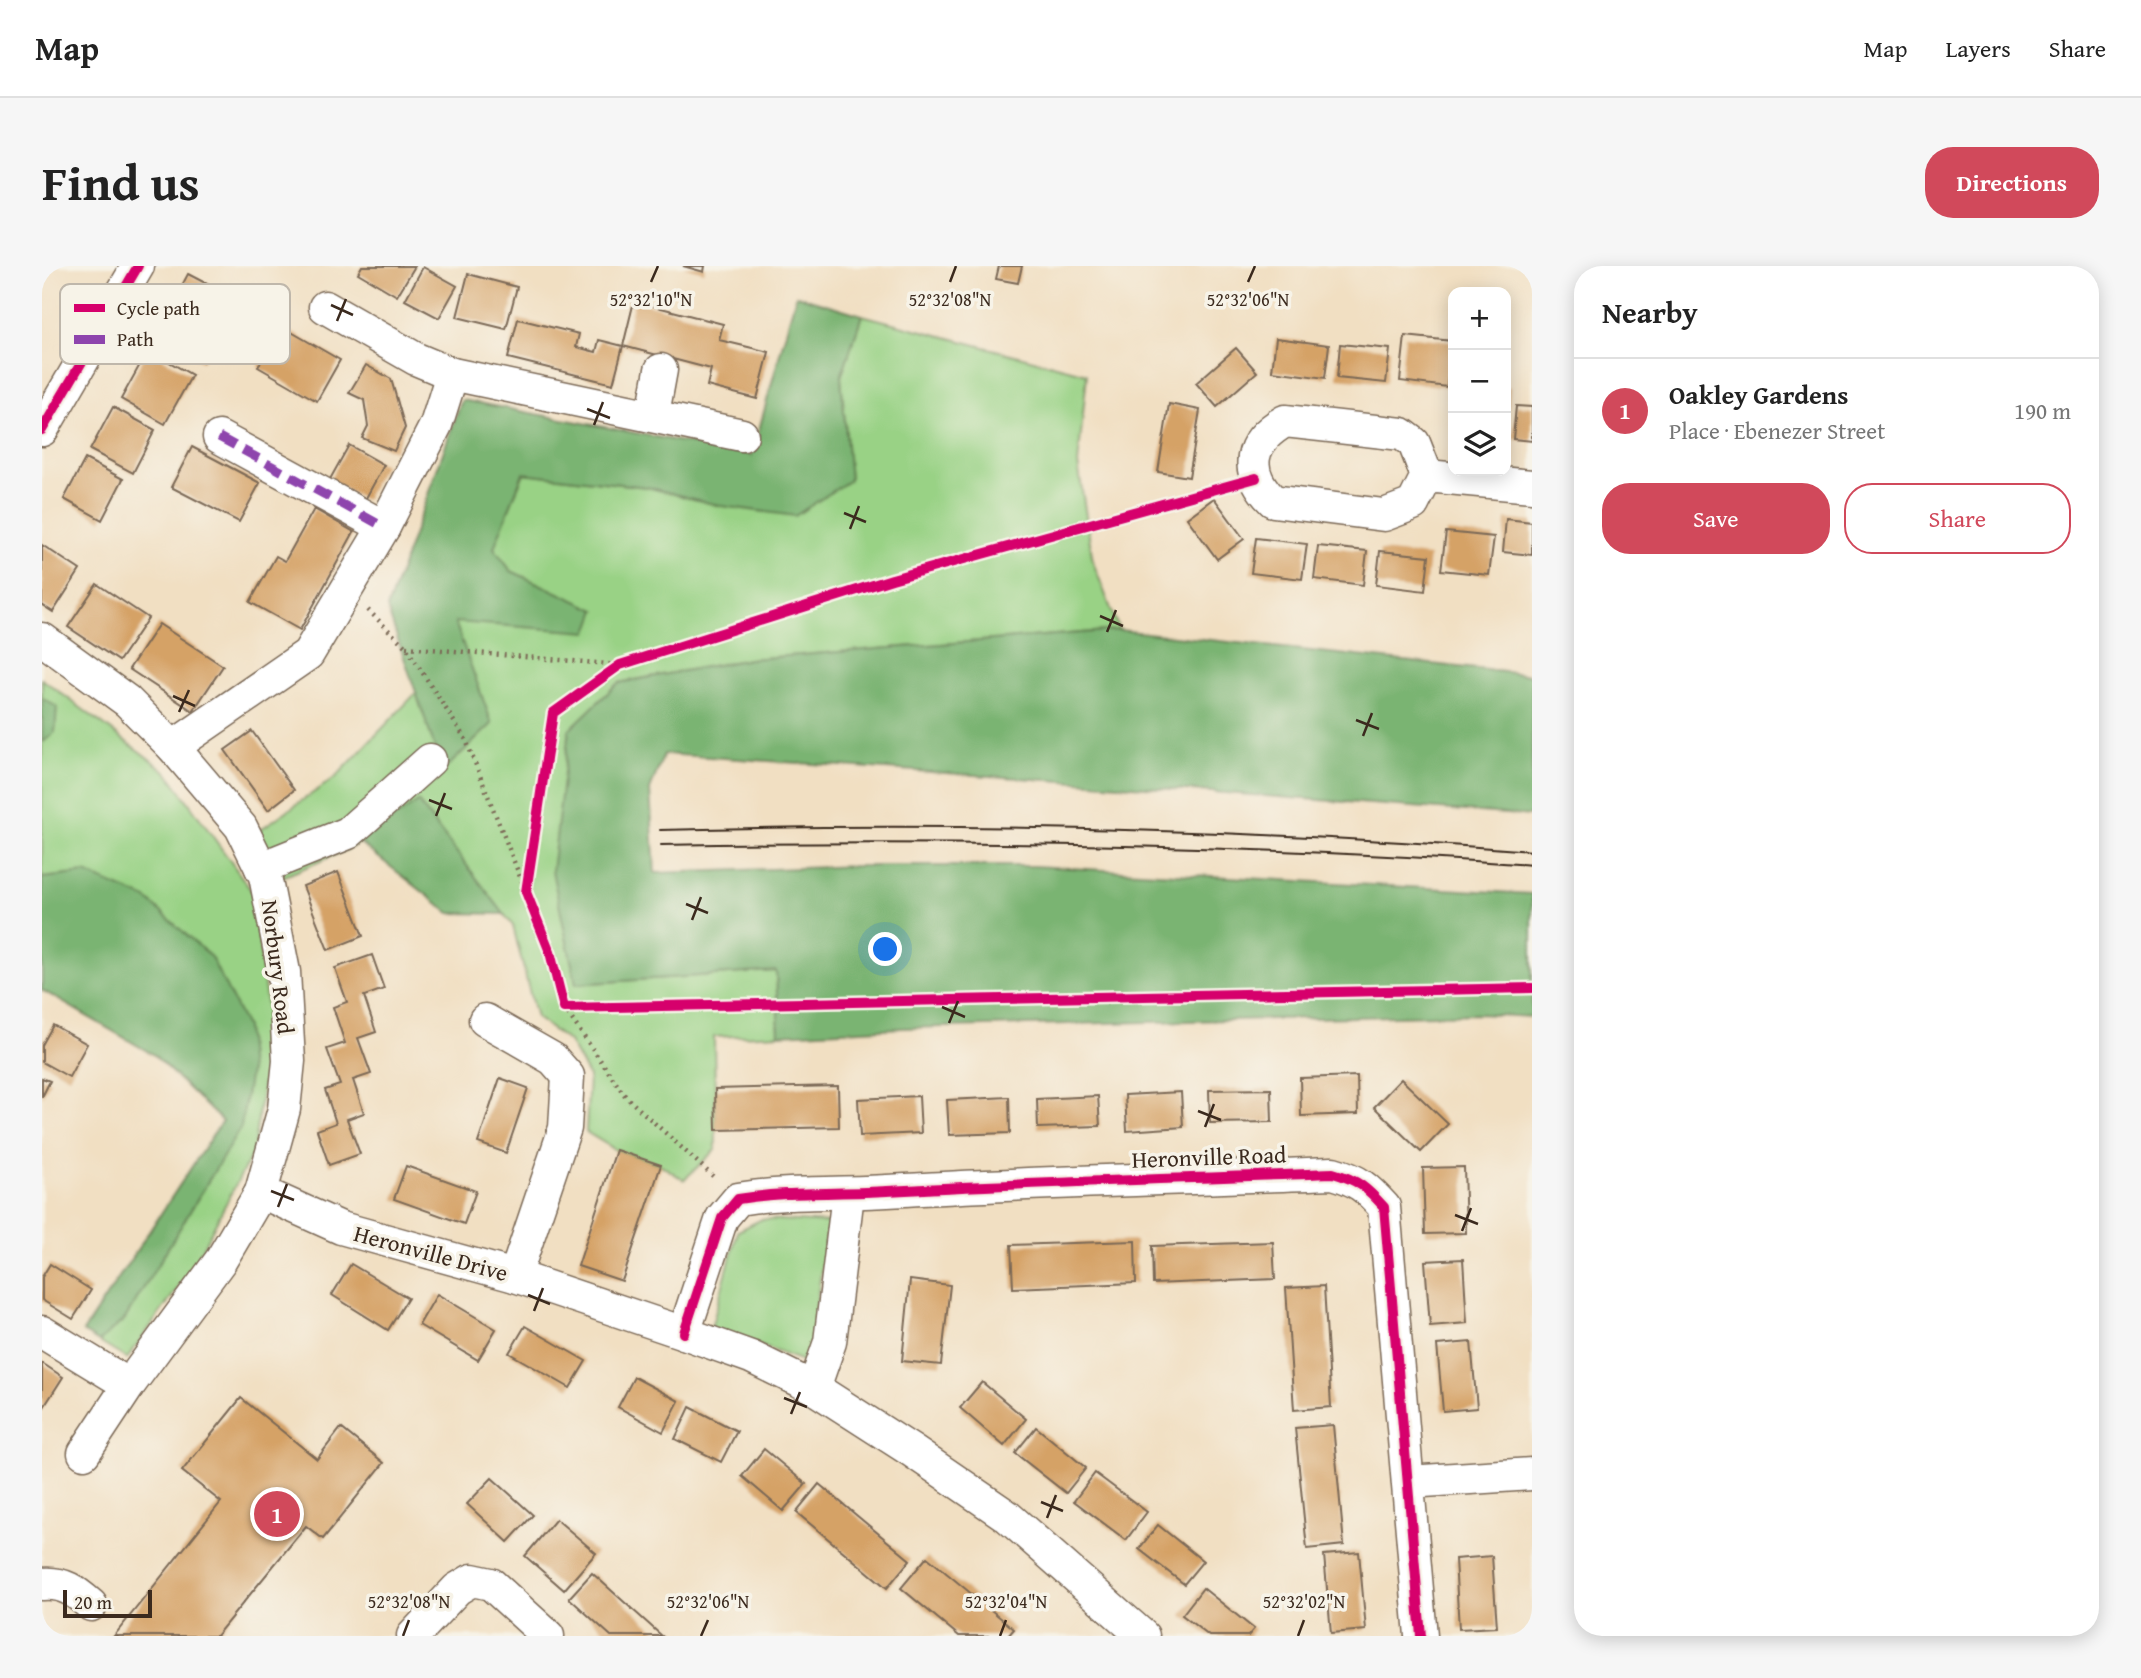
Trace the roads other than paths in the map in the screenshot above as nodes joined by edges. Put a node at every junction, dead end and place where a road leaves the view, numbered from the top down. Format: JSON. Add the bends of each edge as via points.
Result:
{"nodes":[{"id":1,"x":138,"y":266,"type":"edge"},
{"id":2,"x":127,"y":284,"type":"edge"},
{"id":3,"x":325,"y":307,"type":"dead end"},
{"id":4,"x":81,"y":364,"type":"edge"},
{"id":5,"x":661,"y":370,"type":"dead end"},
{"id":6,"x":452,"y":374,"type":"junction"},
{"id":7,"x":653,"y":414,"type":"junction"},
{"id":8,"x":42,"y":430,"type":"edge"},
{"id":9,"x":742,"y":435,"type":"dead end"},
{"id":10,"x":219,"y":438,"type":"dead end"},
{"id":11,"x":1427,"y":476,"type":"junction"},
{"id":12,"x":1532,"y":486,"type":"edge"},
{"id":13,"x":384,"y":527,"type":"junction"},
{"id":14,"x":42,"y":639,"type":"edge"},
{"id":15,"x":173,"y":747,"type":"junction"},
{"id":16,"x":430,"y":760,"type":"dead end"},
{"id":17,"x":261,"y":868,"type":"junction"},
{"id":18,"x":485,"y":1020,"type":"dead end"},
{"id":19,"x":261,"y":1192,"type":"junction"},
{"id":20,"x":848,"y":1194,"type":"junction"},
{"id":21,"x":515,"y":1276,"type":"junction"},
{"id":22,"x":42,"y":1332,"type":"edge"},
{"id":23,"x":684,"y":1332,"type":"junction"},
{"id":24,"x":129,"y":1385,"type":"junction"},
{"id":25,"x":814,"y":1388,"type":"junction"},
{"id":26,"x":84,"y":1453,"type":"dead end"},
{"id":27,"x":1532,"y":1474,"type":"edge"},
{"id":28,"x":1408,"y":1482,"type":"junction"},
{"id":29,"x":42,"y":1584,"type":"edge"},
{"id":30,"x":91,"y":1605,"type":"dead end"},
{"id":31,"x":413,"y":1636,"type":"edge"},
{"id":32,"x":548,"y":1636,"type":"edge"},
{"id":33,"x":1143,"y":1636,"type":"edge"},
{"id":34,"x":1421,"y":1636,"type":"edge"}],
"edges":[{"from":1,"to":2,"type":"street"},
{"from":3,"to":6,"type":"street","via":[[416,359]]},
{"from":4,"to":8,"type":"street"},
{"from":5,"to":7,"type":"street"},
{"from":6,"to":7,"type":"street"},
{"from":6,"to":13,"type":"street","via":[[436,425]]},
{"from":7,"to":9,"type":"street"},
{"from":10,"to":13,"type":"street"},
{"from":11,"to":11,"type":"street","via":[[1414,443],[1402,434],[1285,422],[1267,431],[1256,450],[1254,470],[1262,490],[1273,501],[1384,515],[1412,504]]},
{"from":11,"to":12,"type":"street"},
{"from":13,"to":15,"type":"street","via":[[307,654]]},
{"from":14,"to":15,"type":"street","name":"Norbury Road","via":[[127,701]]},
{"from":15,"to":17,"type":"street","name":"Norbury Road","via":[[241,827]]},
{"from":16,"to":17,"type":"street","via":[[348,833]]},
{"from":17,"to":19,"type":"street","name":"Norbury Road","via":[[284,972],[289,1061],[284,1109]]},
{"from":18,"to":21,"type":"street","via":[[553,1059],[568,1076],[565,1128]]},
{"from":19,"to":21,"type":"street","name":"Heronville Drive","via":[[341,1228]]},
{"from":19,"to":24,"type":"street","name":"Norbury Road","via":[[221,1260]]},
{"from":20,"to":23,"type":"street","name":"Heronville Road","via":[[738,1199],[722,1218]]},
{"from":20,"to":25,"type":"street","via":[[830,1342]]},
{"from":20,"to":28,"type":"street","name":"Heronville Road","via":[[1333,1173],[1353,1178],[1384,1207]]},
{"from":21,"to":23,"type":"street","name":"Heronville Drive"},
{"from":22,"to":24,"type":"street"},
{"from":23,"to":25,"type":"street","via":[[751,1357]]},
{"from":24,"to":26,"type":"street","name":"Norbury Road"},
{"from":25,"to":33,"type":"street","via":[[1007,1516]]},
{"from":27,"to":28,"type":"street"},
{"from":28,"to":34,"type":"street","name":"Heronville Road"},
{"from":29,"to":30,"type":"street","via":[[72,1589]]},
{"from":31,"to":32,"type":"street","via":[[457,1589],[472,1580],[491,1584]]}]}
